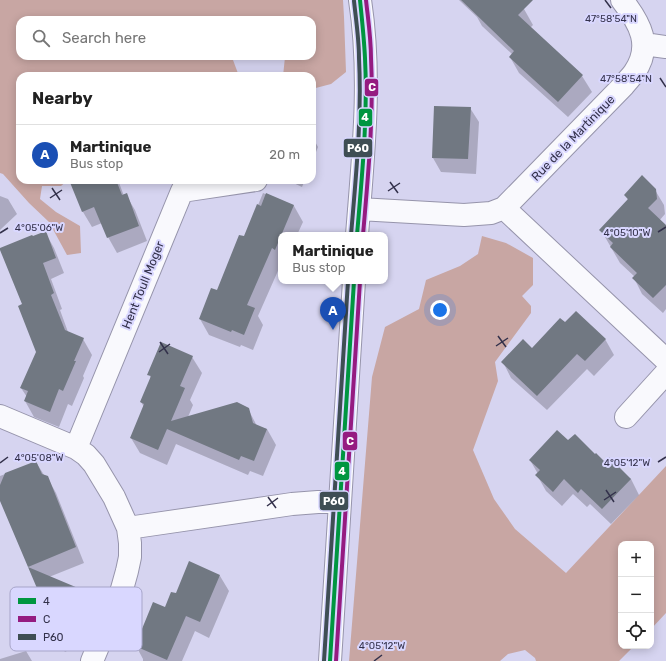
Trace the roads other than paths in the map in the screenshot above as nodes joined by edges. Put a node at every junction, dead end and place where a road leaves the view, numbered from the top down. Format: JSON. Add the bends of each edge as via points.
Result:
{"nodes":[{"id":1,"x":360,"y":0,"type":"edge"},
{"id":2,"x":622,"y":0,"type":"edge"},
{"id":3,"x":644,"y":44,"type":"junction"},
{"id":4,"x":666,"y":47,"type":"edge"},
{"id":5,"x":229,"y":184,"type":"edge"},
{"id":6,"x":504,"y":208,"type":"junction"},
{"id":7,"x":359,"y":209,"type":"junction"},
{"id":8,"x":357,"y":232,"type":"edge"},
{"id":9,"x":354,"y":284,"type":"edge"},
{"id":10,"x":666,"y":360,"type":"edge"},
{"id":11,"x":666,"y":373,"type":"edge"},
{"id":12,"x":0,"y":416,"type":"edge"},
{"id":13,"x":626,"y":417,"type":"dead end"},
{"id":14,"x":76,"y":448,"type":"junction"},
{"id":15,"x":340,"y":502,"type":"junction"},
{"id":16,"x":128,"y":528,"type":"junction"},
{"id":17,"x":123,"y":587,"type":"edge"},
{"id":18,"x":96,"y":651,"type":"edge"},
{"id":19,"x":92,"y":661,"type":"edge"},
{"id":20,"x":330,"y":661,"type":"edge"}],
"edges":[{"from":1,"to":7,"type":"street","via":[[366,80]]},
{"from":2,"to":3,"type":"street","via":[[640,28]]},
{"from":3,"to":4,"type":"street"},
{"from":3,"to":6,"type":"street","name":"Rue de la Martinique","via":[[639,64],[624,85]]},
{"from":5,"to":14,"type":"street","name":"Hent Toull Moger","via":[[182,191]]},
{"from":6,"to":7,"type":"street","name":"Rue de la Martinique","via":[[491,213],[464,216]]},
{"from":6,"to":10,"type":"street"},
{"from":7,"to":8,"type":"street"},
{"from":9,"to":15,"type":"street"},
{"from":11,"to":13,"type":"street"},
{"from":12,"to":14,"type":"street"},
{"from":14,"to":16,"type":"street","via":[[94,464],[114,497]]},
{"from":15,"to":16,"type":"street","via":[[292,504]]},
{"from":15,"to":20,"type":"street"},
{"from":16,"to":17,"type":"street","via":[[130,557]]},
{"from":18,"to":19,"type":"street"}]}
